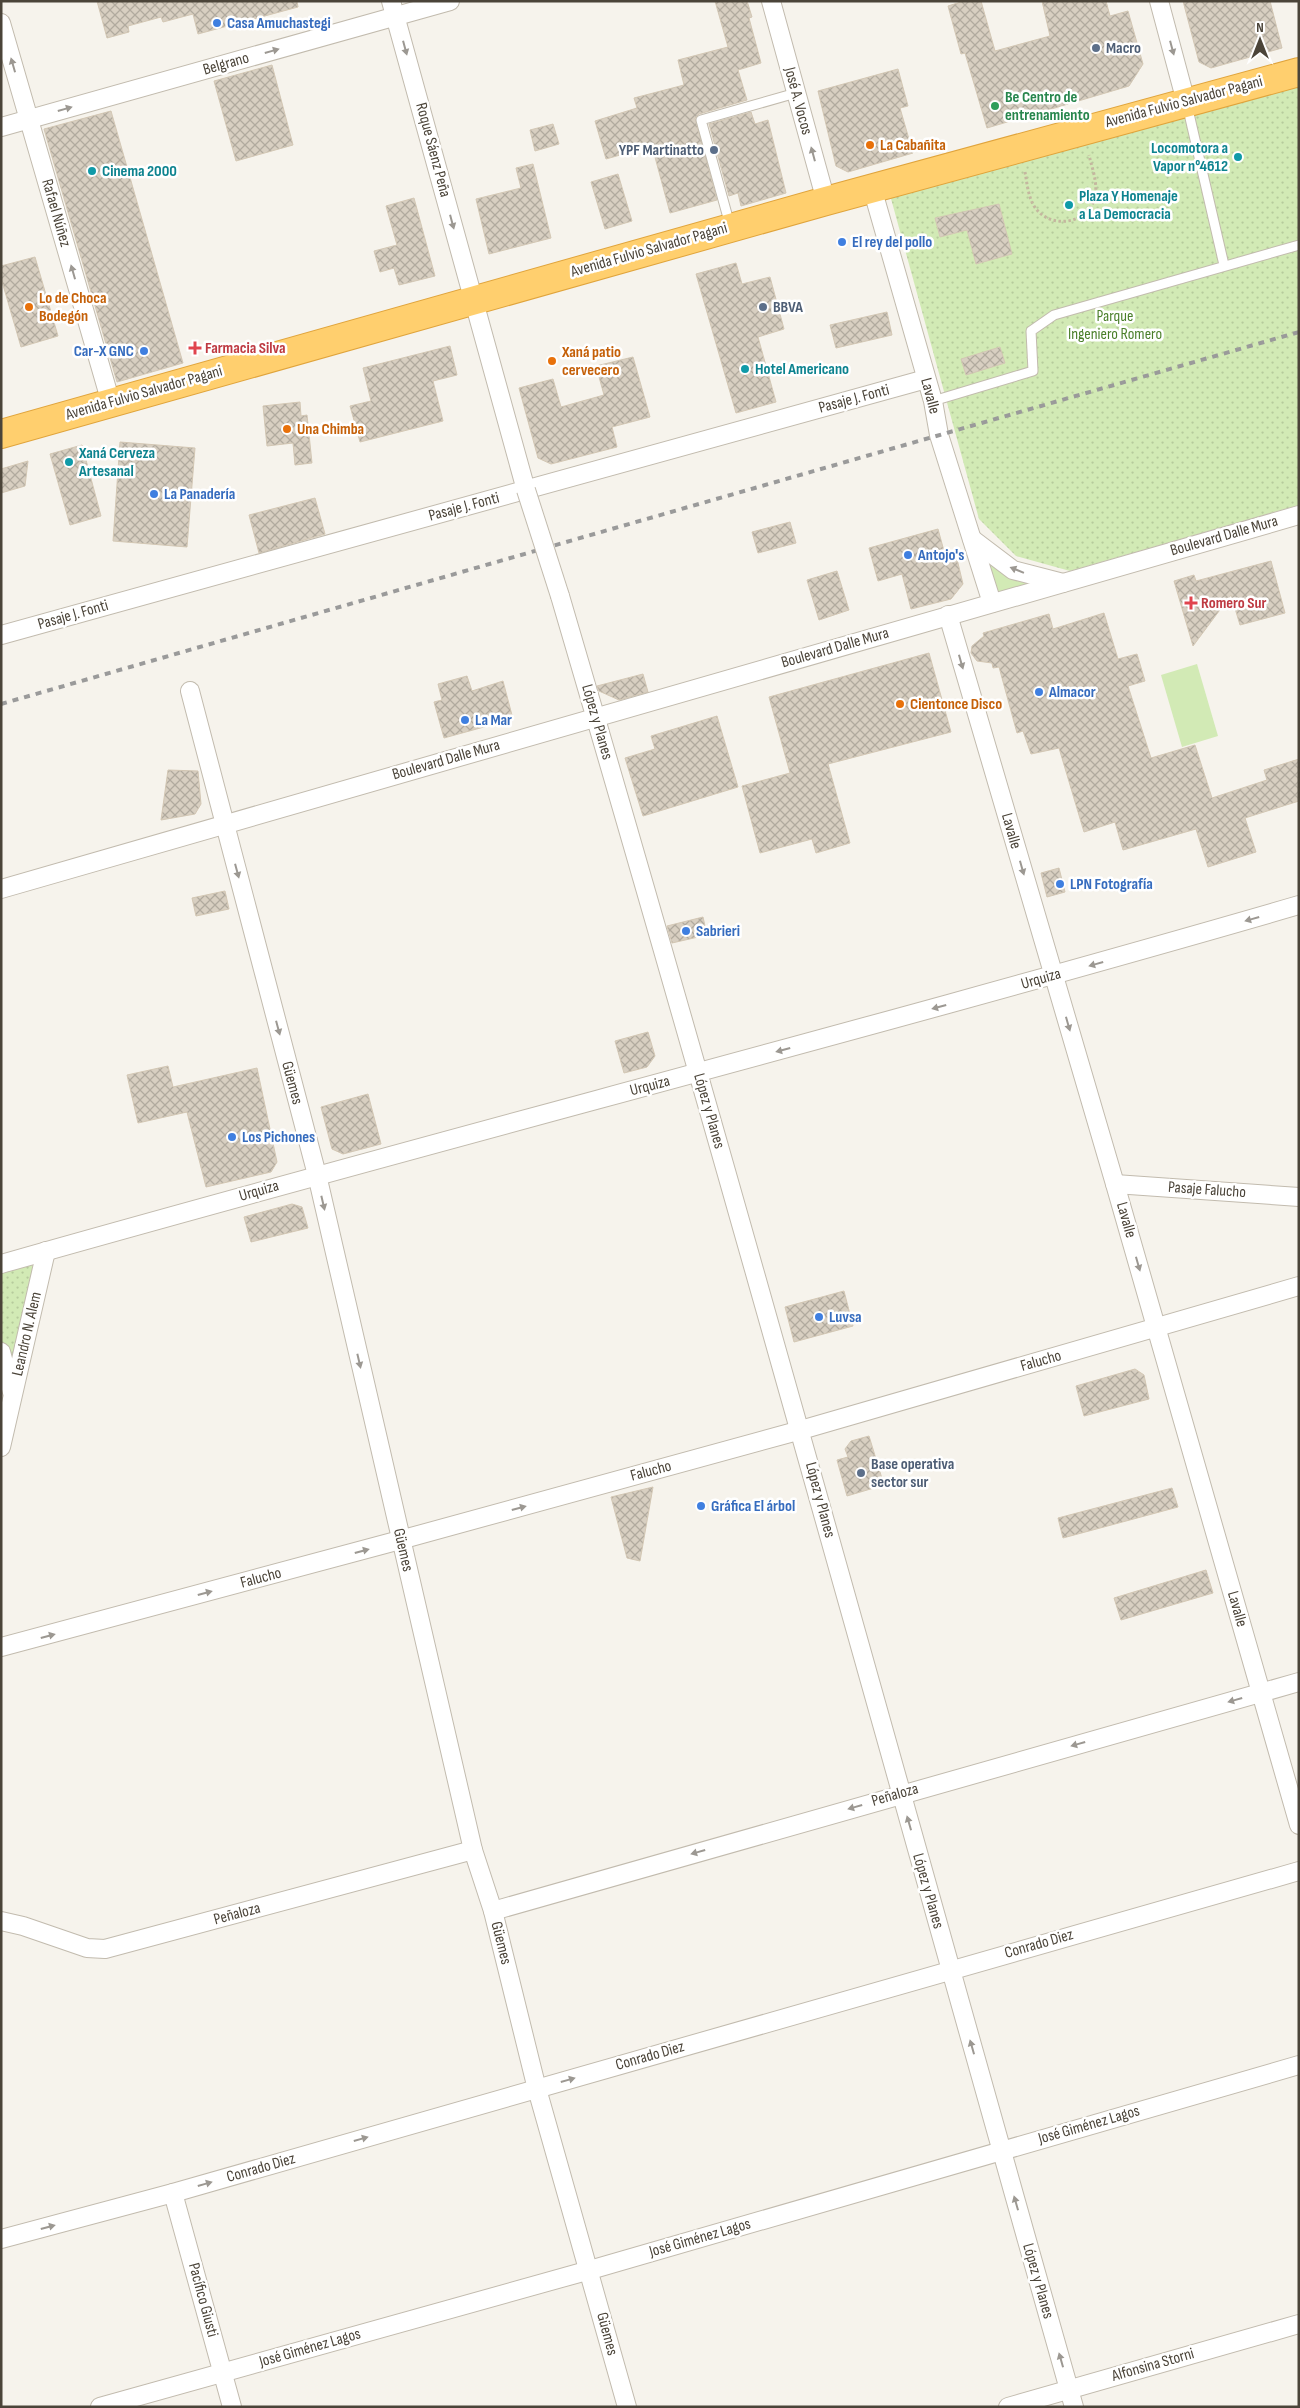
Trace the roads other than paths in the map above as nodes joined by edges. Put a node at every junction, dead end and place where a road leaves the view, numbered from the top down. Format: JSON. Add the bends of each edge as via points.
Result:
{"nodes":[{"id":1,"x":450,"y":1,"type":"edge"},
{"id":2,"x":771,"y":1,"type":"edge"},
{"id":3,"x":1160,"y":1,"type":"edge"},
{"id":4,"x":394,"y":9,"type":"edge"},
{"id":5,"x":1,"y":23,"type":"edge"},
{"id":6,"x":1299,"y":72,"type":"edge"},
{"id":7,"x":796,"y":93,"type":"junction"},
{"id":8,"x":1186,"y":102,"type":"junction"},
{"id":9,"x":28,"y":119,"type":"junction"},
{"id":10,"x":1,"y":127,"type":"edge"},
{"id":11,"x":872,"y":188,"type":"junction"},
{"id":12,"x":826,"y":201,"type":"junction"},
{"id":13,"x":731,"y":228,"type":"junction"},
{"id":14,"x":1299,"y":244,"type":"edge"},
{"id":15,"x":1224,"y":265,"type":"junction"},
{"id":16,"x":473,"y":300,"type":"junction"},
{"id":17,"x":926,"y":379,"type":"junction"},
{"id":18,"x":933,"y":401,"type":"junction"},
{"id":19,"x":111,"y":403,"type":"junction"},
{"id":20,"x":1,"y":434,"type":"edge"},
{"id":21,"x":526,"y":490,"type":"junction"},
{"id":22,"x":1299,"y":515,"type":"edge"},
{"id":23,"x":972,"y":538,"type":"junction"},
{"id":24,"x":1063,"y":583,"type":"junction"},
{"id":25,"x":992,"y":602,"type":"junction"},
{"id":26,"x":948,"y":615,"type":"junction"},
{"id":27,"x":1,"y":635,"type":"edge"},
{"id":28,"x":190,"y":691,"type":"dead end"},
{"id":29,"x":595,"y":716,"type":"junction"},
{"id":30,"x":225,"y":824,"type":"junction"},
{"id":31,"x":1,"y":889,"type":"edge"},
{"id":32,"x":1299,"y":905,"type":"edge"},
{"id":33,"x":1054,"y":976,"type":"junction"},
{"id":34,"x":698,"y":1074,"type":"junction"},
{"id":35,"x":316,"y":1176,"type":"junction"},
{"id":36,"x":1116,"y":1184,"type":"junction"},
{"id":37,"x":1299,"y":1196,"type":"edge"},
{"id":38,"x":46,"y":1251,"type":"junction"},
{"id":39,"x":1,"y":1264,"type":"edge"},
{"id":40,"x":1299,"y":1286,"type":"edge"},
{"id":41,"x":1156,"y":1327,"type":"junction"},
{"id":42,"x":1,"y":1352,"type":"edge"},
{"id":43,"x":13,"y":1395,"type":"junction"},
{"id":44,"x":801,"y":1430,"type":"junction"},
{"id":45,"x":1,"y":1447,"type":"edge"},
{"id":46,"x":400,"y":1540,"type":"junction"},
{"id":47,"x":1,"y":1647,"type":"edge"},
{"id":48,"x":1299,"y":1682,"type":"edge"},
{"id":49,"x":1262,"y":1693,"type":"junction"},
{"id":50,"x":900,"y":1794,"type":"junction"},
{"id":51,"x":1299,"y":1825,"type":"edge"},
{"id":52,"x":473,"y":1850,"type":"junction"},
{"id":53,"x":1299,"y":1871,"type":"edge"},
{"id":54,"x":493,"y":1911,"type":"junction"},
{"id":55,"x":1,"y":1921,"type":"edge"},
{"id":56,"x":950,"y":1969,"type":"junction"},
{"id":57,"x":1299,"y":2065,"type":"edge"},
{"id":58,"x":537,"y":2089,"type":"junction"},
{"id":59,"x":1001,"y":2150,"type":"junction"},
{"id":60,"x":173,"y":2193,"type":"junction"},
{"id":61,"x":1,"y":2240,"type":"edge"},
{"id":62,"x":590,"y":2270,"type":"junction"},
{"id":63,"x":1299,"y":2324,"type":"edge"},
{"id":64,"x":223,"y":2372,"type":"junction"},
{"id":65,"x":1069,"y":2389,"type":"junction"},
{"id":66,"x":100,"y":2407,"type":"edge"},
{"id":67,"x":232,"y":2407,"type":"edge"},
{"id":68,"x":627,"y":2407,"type":"edge"},
{"id":69,"x":1008,"y":2407,"type":"edge"},
{"id":70,"x":1074,"y":2407,"type":"edge"}],
"edges":[{"from":1,"to":4,"type":"street","name":"Belgrano"},
{"from":2,"to":7,"type":"street","name":"José A. Vocos"},
{"from":3,"to":8,"type":"street","one_way":true},
{"from":9,"to":4,"type":"street","name":"Belgrano","one_way":true},
{"from":4,"to":16,"type":"street","name":"Roque Sáenz Peña","one_way":true},
{"from":9,"to":5,"type":"street","name":"Rafael Núñez","one_way":true},
{"from":6,"to":8,"type":"highway","name":"Avenida Fulvio Salvador Pagani"},
{"from":12,"to":7,"type":"street","name":"José A. Vocos","one_way":true},
{"from":7,"to":13,"type":"lane","via":[[701,120]]},
{"from":8,"to":11,"type":"highway","name":"Avenida Fulvio Salvador Pagani"},
{"from":8,"to":15,"type":"lane"},
{"from":9,"to":10,"type":"street","name":"Belgrano"},
{"from":19,"to":9,"type":"street","name":"Rafael Núñez","one_way":true},
{"from":11,"to":12,"type":"highway","name":"Avenida Fulvio Salvador Pagani"},
{"from":11,"to":17,"type":"street","name":"Lavalle"},
{"from":12,"to":13,"type":"highway","name":"Avenida Fulvio Salvador Pagani"},
{"from":13,"to":16,"type":"highway","name":"Avenida Fulvio Salvador Pagani"},
{"from":14,"to":15,"type":"lane"},
{"from":15,"to":18,"type":"lane","via":[[1054,315],[1031,331],[1033,371]]},
{"from":16,"to":19,"type":"highway","name":"Avenida Fulvio Salvador Pagani"},
{"from":16,"to":21,"type":"street"},
{"from":17,"to":18,"type":"street","name":"Lavalle"},
{"from":17,"to":21,"type":"street","name":"Pasaje J. Fonti"},
{"from":18,"to":23,"type":"street","name":"Lavalle","via":[[939,435]]},
{"from":19,"to":20,"type":"highway","name":"Avenida Fulvio Salvador Pagani"},
{"from":21,"to":27,"type":"street","name":"Pasaje J. Fonti"},
{"from":21,"to":29,"type":"street","name":"López y Planes","bridge":true},
{"from":22,"to":24,"type":"street","name":"Boulevard Dalle Mura"},
{"from":24,"to":23,"type":"street","one_way":true,"via":[[1013,570]]},
{"from":23,"to":25,"type":"street","name":"Lavalle"},
{"from":24,"to":25,"type":"street","name":"Boulevard Dalle Mura"},
{"from":25,"to":26,"type":"street","name":"Boulevard Dalle Mura"},
{"from":26,"to":29,"type":"street","name":"Boulevard Dalle Mura"},
{"from":26,"to":33,"type":"street","name":"Lavalle","one_way":true},
{"from":28,"to":30,"type":"street","name":"Güemes"},
{"from":29,"to":30,"type":"street","name":"Boulevard Dalle Mura"},
{"from":29,"to":34,"type":"street","name":"López y Planes"},
{"from":30,"to":31,"type":"street","name":"Boulevard Dalle Mura"},
{"from":30,"to":35,"type":"street","name":"Güemes","one_way":true},
{"from":32,"to":33,"type":"street","name":"Urquiza","one_way":true},
{"from":33,"to":34,"type":"street","name":"Urquiza","one_way":true},
{"from":33,"to":36,"type":"street","name":"Lavalle","one_way":true},
{"from":34,"to":35,"type":"street","name":"Urquiza"},
{"from":34,"to":44,"type":"street","name":"López y Planes"},
{"from":35,"to":38,"type":"street","name":"Urquiza"},
{"from":35,"to":46,"type":"street","name":"Güemes","one_way":true},
{"from":36,"to":37,"type":"street","name":"Pasaje Falucho"},
{"from":36,"to":41,"type":"street","name":"Lavalle","one_way":true},
{"from":38,"to":39,"type":"street","name":"Urquiza"},
{"from":38,"to":43,"type":"street","name":"Leandro N. Alem"},
{"from":40,"to":41,"type":"street","name":"Falucho"},
{"from":41,"to":44,"type":"street","name":"Falucho"},
{"from":41,"to":49,"type":"street","name":"Lavalle"},
{"from":42,"to":43,"type":"street"},
{"from":43,"to":45,"type":"street","name":"Leandro N. Alem"},
{"from":46,"to":44,"type":"street","name":"Falucho","one_way":true},
{"from":44,"to":50,"type":"street","name":"López y Planes"},
{"from":47,"to":46,"type":"street","name":"Falucho","one_way":true},
{"from":46,"to":52,"type":"street","name":"Güemes"},
{"from":48,"to":49,"type":"street","name":"Peñaloza"},
{"from":49,"to":50,"type":"street","name":"Peñaloza","one_way":true},
{"from":49,"to":51,"type":"street","name":"Lavalle"},
{"from":50,"to":54,"type":"street","name":"Peñaloza","one_way":true},
{"from":56,"to":50,"type":"street","name":"López y Planes","one_way":true},
{"from":52,"to":54,"type":"street","name":"Güemes"},
{"from":52,"to":55,"type":"street","name":"Peñaloza","via":[[105,1949],[87,1948]]},
{"from":53,"to":56,"type":"street","name":"Conrado Diez"},
{"from":54,"to":58,"type":"street","name":"Güemes"},
{"from":58,"to":56,"type":"street","name":"Conrado Diez","one_way":true},
{"from":59,"to":56,"type":"street","name":"López y Planes","one_way":true},
{"from":57,"to":59,"type":"street","name":"José Giménez Lagos"},
{"from":60,"to":58,"type":"street","name":"Conrado Diez","one_way":true},
{"from":58,"to":62,"type":"street","name":"Güemes"},
{"from":59,"to":62,"type":"street","name":"José Giménez Lagos"},
{"from":65,"to":59,"type":"street","name":"López y Planes","one_way":true},
{"from":61,"to":60,"type":"street","name":"Conrado Diez","one_way":true},
{"from":60,"to":64,"type":"street","name":"Pacífico Giusti"},
{"from":62,"to":64,"type":"street","name":"José Giménez Lagos"},
{"from":62,"to":68,"type":"street","name":"Güemes"},
{"from":63,"to":65,"type":"street","name":"Alfonsina Storni"},
{"from":64,"to":66,"type":"street","name":"José Giménez Lagos"},
{"from":64,"to":67,"type":"street","name":"Pacífico Giusti"},
{"from":65,"to":69,"type":"street","name":"Alfonsina Storni"},
{"from":65,"to":70,"type":"street","name":"López y Planes"}]}
